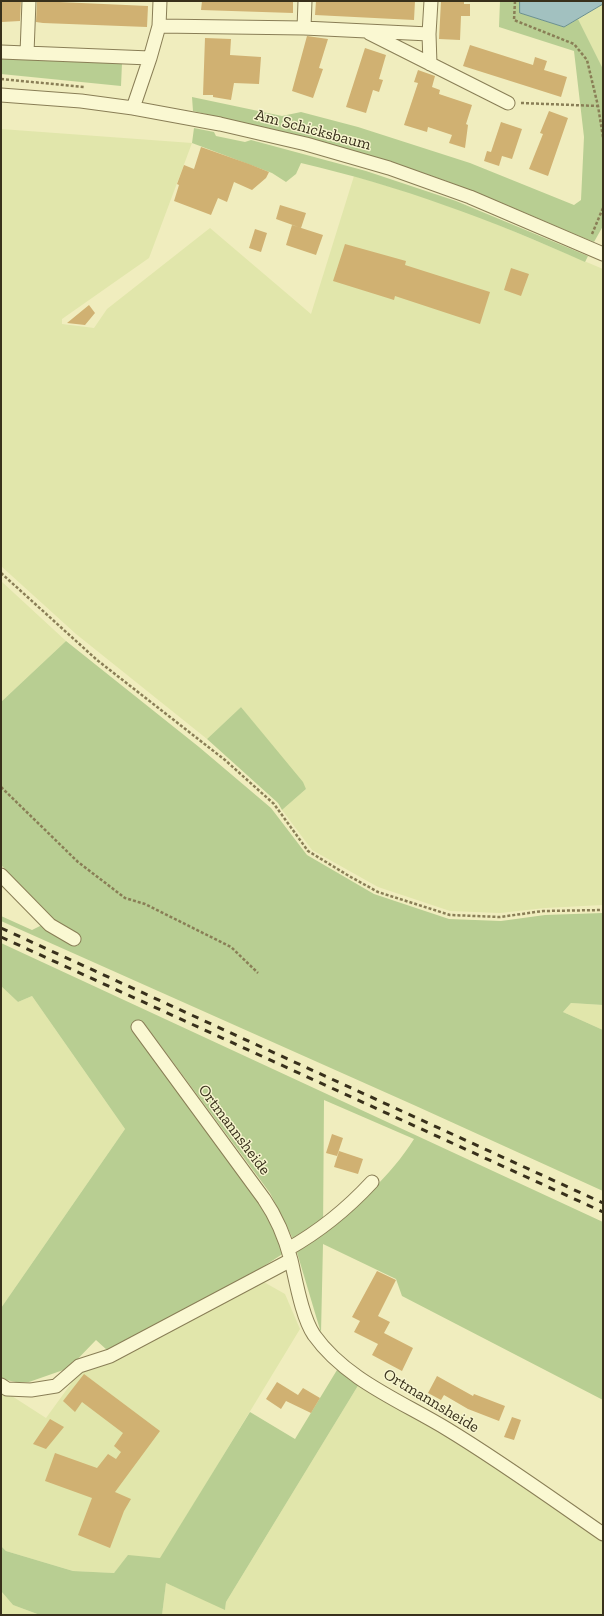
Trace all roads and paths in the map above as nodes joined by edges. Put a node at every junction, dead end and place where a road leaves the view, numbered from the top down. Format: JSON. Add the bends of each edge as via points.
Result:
{"nodes":[{"id":1,"x":29,"y":1,"type":"edge"},
{"id":2,"x":160,"y":1,"type":"edge"},
{"id":3,"x":305,"y":1,"type":"edge"},
{"id":4,"x":430,"y":1,"type":"edge"},
{"id":5,"x":515,"y":1,"type":"edge"},
{"id":6,"x":159,"y":26,"type":"junction"},
{"id":7,"x":304,"y":28,"type":"junction"},
{"id":8,"x":365,"y":31,"type":"junction"},
{"id":9,"x":430,"y":34,"type":"junction"},
{"id":10,"x":1,"y":52,"type":"edge"},
{"id":11,"x":27,"y":53,"type":"junction"},
{"id":12,"x":150,"y":58,"type":"junction"},
{"id":13,"x":430,"y":64,"type":"junction"},
{"id":14,"x":1,"y":95,"type":"edge"},
{"id":15,"x":508,"y":103,"type":"joint"},
{"id":16,"x":598,"y":106,"type":"junction"},
{"id":17,"x":133,"y":108,"type":"junction"},
{"id":18,"x":603,"y":137,"type":"edge"},
{"id":19,"x":603,"y":208,"type":"edge"},
{"id":20,"x":592,"y":234,"type":"dead end"},
{"id":21,"x":603,"y":254,"type":"edge"},
{"id":22,"x":1,"y":573,"type":"edge"},
{"id":23,"x":1,"y":787,"type":"edge"},
{"id":24,"x":1,"y":875,"type":"edge"},
{"id":25,"x":603,"y":910,"type":"edge"},
{"id":26,"x":74,"y":939,"type":"dead end"},
{"id":27,"x":258,"y":973,"type":"dead end"},
{"id":28,"x":138,"y":1027,"type":"dead end"},
{"id":29,"x":372,"y":1182,"type":"dead end"},
{"id":30,"x":289,"y":1254,"type":"junction"},
{"id":31,"x":1,"y":1385,"type":"edge"},
{"id":32,"x":603,"y":1534,"type":"edge"}],
"edges":[{"from":1,"to":11,"type":"street"},
{"from":2,"to":6,"type":"street"},
{"from":3,"to":7,"type":"street"},
{"from":4,"to":9,"type":"street"},
{"from":5,"to":16,"type":"path","via":[[514,20],[574,44],[588,60]]},
{"from":6,"to":7,"type":"street"},
{"from":6,"to":12,"type":"street"},
{"from":7,"to":8,"type":"street"},
{"from":8,"to":9,"type":"street"},
{"from":8,"to":13,"type":"street"},
{"from":9,"to":13,"type":"street"},
{"from":10,"to":11,"type":"street"},
{"from":11,"to":12,"type":"street"},
{"from":12,"to":17,"type":"street"},
{"from":13,"to":15,"type":"street"},
{"from":14,"to":17,"type":"street","name":"Am Schicksbaum","via":[[81,100]]},
{"from":15,"to":16,"type":"path"},
{"from":16,"to":18,"type":"path"},
{"from":17,"to":21,"type":"street","name":"Am Schicksbaum","via":[[306,144],[389,168],[470,197]]},
{"from":19,"to":20,"type":"path"},
{"from":22,"to":25,"type":"path","via":[[96,660],[202,742],[274,804],[308,851],[378,892],[450,915],[500,917],[543,911]]},
{"from":23,"to":27,"type":"path","via":[[78,862],[125,898],[145,904],[230,947]]},
{"from":24,"to":26,"type":"street","via":[[50,925]]},
{"from":28,"to":30,"type":"street","name":"Ortmannsheide","via":[[264,1199],[276,1218]]},
{"from":29,"to":30,"type":"street","via":[[336,1217]]},
{"from":30,"to":31,"type":"street","via":[[110,1356],[79,1366],[56,1386],[32,1390],[8,1389]]},
{"from":30,"to":32,"type":"street","name":"Ortmannsheide","via":[[300,1299],[313,1334],[330,1354],[346,1368],[448,1429]]}]}
